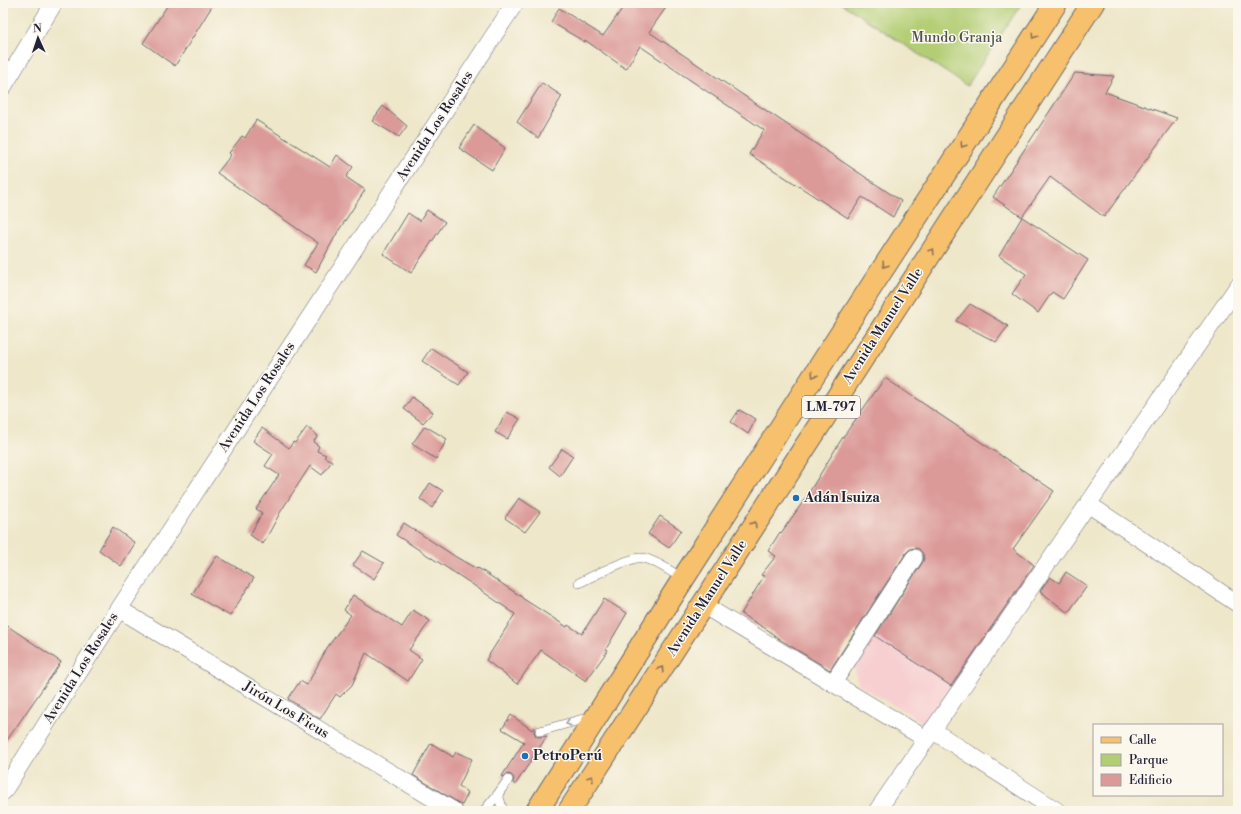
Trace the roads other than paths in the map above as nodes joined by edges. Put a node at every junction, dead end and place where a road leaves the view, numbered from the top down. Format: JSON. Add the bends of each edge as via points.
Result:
{"nodes":[{"id":1,"x":54,"y":3,"type":"edge"},
{"id":2,"x":1056,"y":3,"type":"edge"},
{"id":3,"x":1093,"y":3,"type":"edge"},
{"id":4,"x":512,"y":4,"type":"edge"},
{"id":5,"x":3,"y":87,"type":"edge"},
{"id":6,"x":1238,"y":286,"type":"edge"},
{"id":7,"x":1088,"y":504,"type":"junction"},
{"id":8,"x":914,"y":558,"type":"dead end"},
{"id":9,"x":683,"y":579,"type":"junction"},
{"id":10,"x":579,"y":583,"type":"dead end"},
{"id":11,"x":1238,"y":604,"type":"edge"},
{"id":12,"x":703,"y":605,"type":"junction"},
{"id":13,"x":118,"y":609,"type":"junction"},
{"id":14,"x":833,"y":683,"type":"junction"},
{"id":15,"x":597,"y":715,"type":"junction"},
{"id":16,"x":540,"y":731,"type":"dead end"},
{"id":17,"x":929,"y":734,"type":"junction"},
{"id":18,"x":508,"y":780,"type":"dead end"},
{"id":19,"x":3,"y":792,"type":"edge"},
{"id":20,"x":498,"y":794,"type":"junction"},
{"id":21,"x":454,"y":811,"type":"edge"},
{"id":22,"x":484,"y":811,"type":"edge"},
{"id":23,"x":503,"y":811,"type":"edge"},
{"id":24,"x":537,"y":811,"type":"edge"},
{"id":25,"x":569,"y":811,"type":"edge"},
{"id":26,"x":877,"y":811,"type":"edge"},
{"id":27,"x":1057,"y":811,"type":"edge"}],
"edges":[{"from":1,"to":5,"type":"street"},
{"from":2,"to":9,"type":"main road","number":"LM-797","one_way":true},
{"from":12,"to":3,"type":"main road","name":"Avenida Manuel Valle","number":"LM-797","one_way":true},
{"from":4,"to":13,"type":"street","name":"Avenida Los Rosales"},
{"from":6,"to":7,"type":"street"},
{"from":7,"to":11,"type":"street"},
{"from":7,"to":17,"type":"street"},
{"from":8,"to":14,"type":"street"},
{"from":9,"to":10,"type":"lane","via":[[642,558],[631,559]]},
{"from":9,"to":15,"type":"main road","number":"LM-797"},
{"from":12,"to":14,"type":"street"},
{"from":25,"to":12,"type":"main road","name":"Avenida Manuel Valle","number":"LM-797","one_way":true},
{"from":13,"to":19,"type":"street","name":"Avenida Los Rosales"},
{"from":13,"to":21,"type":"street","name":"Jirón Los Ficus"},
{"from":14,"to":17,"type":"street"},
{"from":15,"to":16,"type":"lane","one_way":true},
{"from":15,"to":24,"type":"main road","number":"LM-797"},
{"from":17,"to":26,"type":"street"},
{"from":17,"to":27,"type":"street"},
{"from":18,"to":20,"type":"lane"},
{"from":20,"to":22,"type":"lane"},
{"from":20,"to":23,"type":"lane"}]}
